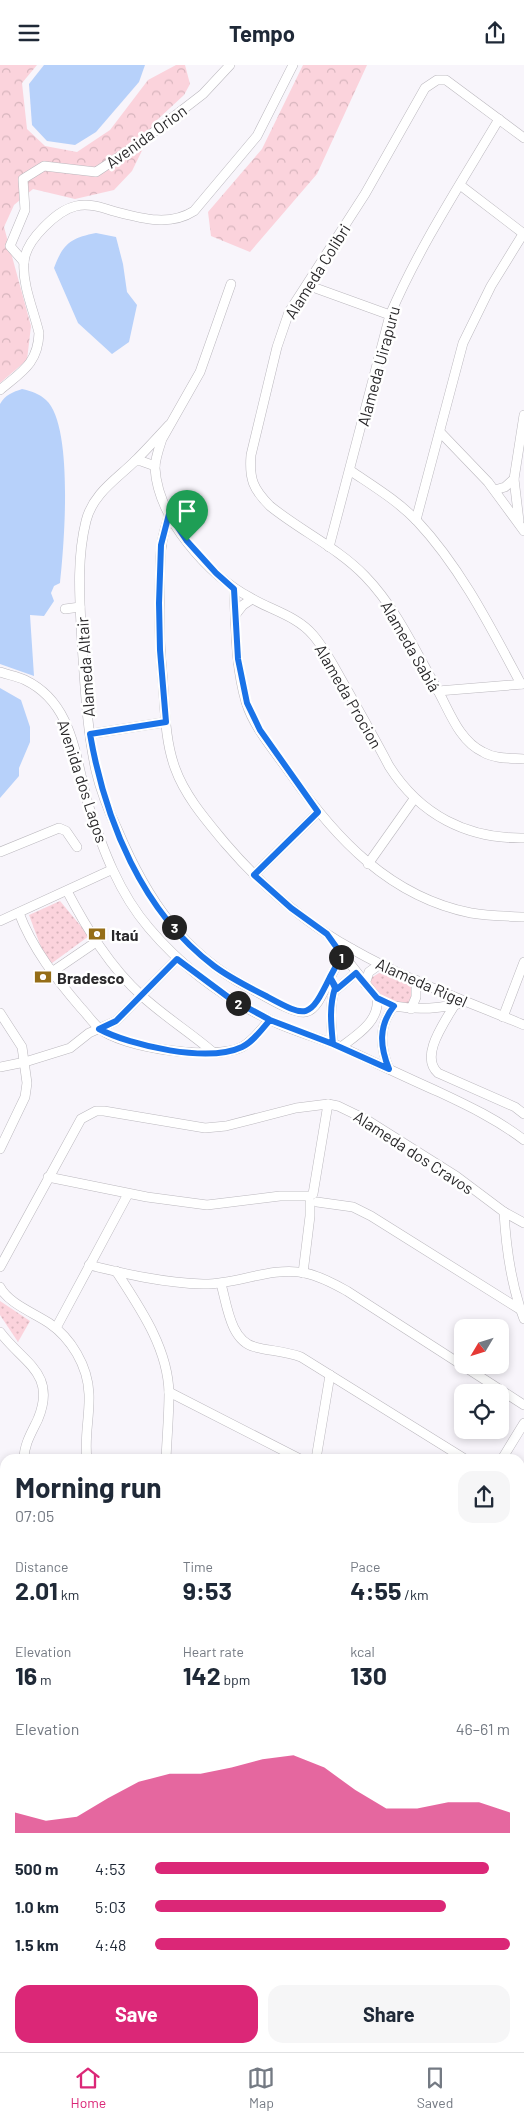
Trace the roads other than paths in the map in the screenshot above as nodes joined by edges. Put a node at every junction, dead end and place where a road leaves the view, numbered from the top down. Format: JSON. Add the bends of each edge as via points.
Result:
{"nodes":[{"id":1,"x":230,"y":65,"type":"edge"},
{"id":2,"x":293,"y":65,"type":"edge"},
{"id":3,"x":499,"y":119,"type":"junction"},
{"id":4,"x":524,"y":138,"type":"edge"},
{"id":5,"x":460,"y":185,"type":"junction"},
{"id":6,"x":524,"y":234,"type":"edge"},
{"id":7,"x":24,"y":261,"type":"junction"},
{"id":8,"x":231,"y":284,"type":"dead end"},
{"id":9,"x":307,"y":285,"type":"junction"},
{"id":10,"x":390,"y":315,"type":"junction"},
{"id":11,"x":0,"y":390,"type":"edge"},
{"id":12,"x":524,"y":415,"type":"edge"},
{"id":13,"x":169,"y":425,"type":"junction"},
{"id":14,"x":440,"y":432,"type":"junction"},
{"id":15,"x":135,"y":461,"type":"junction"},
{"id":16,"x":155,"y":466,"type":"junction"},
{"id":17,"x":350,"y":471,"type":"junction"},
{"id":18,"x":514,"y":479,"type":"junction"},
{"id":19,"x":253,"y":483,"type":"joint"},
{"id":20,"x":495,"y":490,"type":"junction"},
{"id":21,"x":169,"y":514,"type":"junction"},
{"id":22,"x":416,"y":520,"type":"junction"},
{"id":23,"x":522,"y":528,"type":"edge"},
{"id":24,"x":329,"y":547,"type":"junction"},
{"id":25,"x":234,"y":589,"type":"junction"},
{"id":26,"x":252,"y":599,"type":"junction"},
{"id":27,"x":80,"y":607,"type":"junction"},
{"id":28,"x":65,"y":609,"type":"dead end"},
{"id":29,"x":236,"y":614,"type":"junction"},
{"id":30,"x":0,"y":672,"type":"edge"},
{"id":31,"x":523,"y":684,"type":"edge"},
{"id":32,"x":438,"y":691,"type":"junction"},
{"id":33,"x":166,"y":722,"type":"junction"},
{"id":34,"x":90,"y":734,"type":"junction"},
{"id":35,"x":524,"y":759,"type":"edge"},
{"id":36,"x":414,"y":799,"type":"junction"},
{"id":37,"x":318,"y":812,"type":"junction"},
{"id":38,"x":524,"y":838,"type":"edge"},
{"id":39,"x":77,"y":847,"type":"dead end"},
{"id":40,"x":0,"y":852,"type":"edge"},
{"id":41,"x":368,"y":864,"type":"junction"},
{"id":42,"x":111,"y":870,"type":"junction"},
{"id":43,"x":254,"y":875,"type":"junction"},
{"id":44,"x":67,"y":891,"type":"junction"},
{"id":45,"x":19,"y":913,"type":"junction"},
{"id":46,"x":524,"y":917,"type":"edge"},
{"id":47,"x":0,"y":921,"type":"edge"},
{"id":48,"x":327,"y":934,"type":"junction"},
{"id":49,"x":96,"y":942,"type":"junction"},
{"id":50,"x":352,"y":949,"type":"junction"},
{"id":51,"x":342,"y":955,"type":"junction"},
{"id":52,"x":177,"y":959,"type":"junction"},
{"id":53,"x":524,"y":962,"type":"edge"},
{"id":54,"x":380,"y":963,"type":"junction"},
{"id":55,"x":52,"y":972,"type":"junction"},
{"id":56,"x":356,"y":973,"type":"junction"},
{"id":57,"x":330,"y":977,"type":"junction"},
{"id":58,"x":416,"y":980,"type":"junction"},
{"id":59,"x":365,"y":984,"type":"junction"},
{"id":60,"x":335,"y":988,"type":"junction"},
{"id":61,"x":448,"y":994,"type":"junction"},
{"id":62,"x":140,"y":995,"type":"junction"},
{"id":63,"x":377,"y":998,"type":"junction"},
{"id":64,"x":466,"y":1001,"type":"junction"},
{"id":65,"x":452,"y":1005,"type":"junction"},
{"id":66,"x":394,"y":1006,"type":"junction"},
{"id":67,"x":434,"y":1008,"type":"junction"},
{"id":68,"x":411,"y":1009,"type":"junction"},
{"id":69,"x":0,"y":1013,"type":"edge"},
{"id":70,"x":503,"y":1017,"type":"junction"},
{"id":71,"x":270,"y":1020,"type":"junction"},
{"id":72,"x":524,"y":1025,"type":"edge"},
{"id":73,"x":99,"y":1029,"type":"junction"},
{"id":74,"x":440,"y":1033,"type":"junction"},
{"id":75,"x":337,"y":1046,"type":"junction"},
{"id":76,"x":214,"y":1053,"type":"junction"},
{"id":77,"x":25,"y":1062,"type":"junction"},
{"id":78,"x":0,"y":1067,"type":"edge"},
{"id":79,"x":389,"y":1069,"type":"junction"},
{"id":80,"x":328,"y":1104,"type":"junction"},
{"id":81,"x":524,"y":1114,"type":"edge"},
{"id":82,"x":524,"y":1140,"type":"edge"},
{"id":83,"x":0,"y":1149,"type":"edge"},
{"id":84,"x":48,"y":1177,"type":"junction"},
{"id":85,"x":128,"y":1194,"type":"junction"},
{"id":86,"x":314,"y":1199,"type":"junction"},
{"id":87,"x":504,"y":1211,"type":"junction"},
{"id":88,"x":524,"y":1223,"type":"edge"},
{"id":89,"x":89,"y":1265,"type":"junction"},
{"id":90,"x":0,"y":1267,"type":"edge"},
{"id":91,"x":116,"y":1271,"type":"junction"},
{"id":92,"x":303,"y":1273,"type":"junction"},
{"id":93,"x":221,"y":1284,"type":"junction"},
{"id":94,"x":1,"y":1288,"type":"edge"},
{"id":95,"x":522,"y":1314,"type":"edge"},
{"id":96,"x":56,"y":1328,"type":"junction"},
{"id":97,"x":0,"y":1332,"type":"edge"},
{"id":98,"x":330,"y":1375,"type":"junction"},
{"id":99,"x":169,"y":1392,"type":"junction"},
{"id":100,"x":524,"y":1405,"type":"edge"},
{"id":101,"x":524,"y":1423,"type":"edge"},
{"id":102,"x":25,"y":1454,"type":"edge"},
{"id":103,"x":86,"y":1454,"type":"edge"},
{"id":104,"x":166,"y":1454,"type":"edge"},
{"id":105,"x":290,"y":1454,"type":"edge"},
{"id":106,"x":317,"y":1454,"type":"edge"},
{"id":107,"x":457,"y":1454,"type":"edge"},
{"id":108,"x":505,"y":1454,"type":"edge"}],
"edges":[{"from":1,"to":7,"type":"street","name":"Avenida Orion","via":[[203,94],[96,172],[44,166],[22,179],[25,210],[10,246]]},
{"from":2,"to":7,"type":"street","via":[[257,137],[194,211],[185,217],[163,221],[98,206],[76,206],[54,217],[40,231],[27,250]]},
{"from":3,"to":4,"type":"street"},
{"from":3,"to":5,"type":"street","name":"Alameda Uirapuru"},
{"from":3,"to":9,"type":"street","name":"Alameda Colibri","via":[[446,80],[436,79],[425,88],[365,194]]},
{"from":5,"to":6,"type":"street"},
{"from":5,"to":10,"type":"street","name":"Alameda Uirapuru"},
{"from":6,"to":14,"type":"street","via":[[491,286],[463,343]]},
{"from":7,"to":11,"type":"street","via":[[24,274],[39,333],[38,343],[28,366]]},
{"from":8,"to":13,"type":"street","name":"Alameda Procion","via":[[200,372]]},
{"from":9,"to":10,"type":"street"},
{"from":9,"to":19,"type":"street","name":"Alameda Colibri","via":[[289,312],[277,347],[251,455]]},
{"from":10,"to":17,"type":"street","name":"Alameda Uirapuru"},
{"from":12,"to":18,"type":"street"},
{"from":13,"to":15,"type":"street","name":"Alameda Altair"},
{"from":13,"to":16,"type":"street","name":"Alameda Procion"},
{"from":14,"to":20,"type":"street"},
{"from":14,"to":22,"type":"street"},
{"from":15,"to":16,"type":"street"},
{"from":15,"to":27,"type":"street","name":"Alameda Altair","via":[[99,494],[86,519],[81,546]]},
{"from":16,"to":21,"type":"street","name":"Alameda Procion","via":[[159,492]]},
{"from":17,"to":22,"type":"street","via":[[386,494]]},
{"from":17,"to":24,"type":"street","name":"Alameda Uirapuru"},
{"from":18,"to":20,"type":"street"},
{"from":18,"to":23,"type":"street"},
{"from":19,"to":24,"type":"street","name":"Alameda Sabiá","via":[[270,506]]},
{"from":20,"to":23,"type":"street"},
{"from":21,"to":25,"type":"street","name":"Alameda Procion","via":[[202,558]]},
{"from":21,"to":33,"type":"street","name":"Alameda Rigel","via":[[161,545],[159,603]]},
{"from":22,"to":31,"type":"street","via":[[439,546],[460,578]]},
{"from":24,"to":32,"type":"street","name":"Alameda Sabiá","via":[[365,576],[380,593]]},
{"from":25,"to":26,"type":"street","name":"Alameda Procion"},
{"from":25,"to":29,"type":"street"},
{"from":26,"to":29,"type":"street"},
{"from":26,"to":36,"type":"street","name":"Alameda Procion","via":[[298,622],[314,635],[397,779]]},
{"from":27,"to":28,"type":"street"},
{"from":27,"to":34,"type":"street","name":"Alameda Altair"},
{"from":29,"to":37,"type":"street","via":[[239,667],[252,715]]},
{"from":30,"to":42,"type":"street","name":"Avenida dos Lagos","via":[[36,686],[65,719]]},
{"from":31,"to":32,"type":"street"},
{"from":32,"to":35,"type":"street","name":"Alameda Sabiá","via":[[472,745],[491,755]]},
{"from":33,"to":34,"type":"street"},
{"from":33,"to":43,"type":"street","name":"Alameda Rigel","via":[[170,750],[181,782],[215,831]]},
{"from":34,"to":57,"type":"street","name":"Alameda Altair","via":[[96,772],[108,809],[136,874],[166,918],[192,947],[235,981],[301,1012],[317,1004]]},
{"from":36,"to":38,"type":"street","name":"Alameda Procion","via":[[448,822],[474,833]]},
{"from":36,"to":41,"type":"street"},
{"from":37,"to":41,"type":"street"},
{"from":37,"to":43,"type":"street"},
{"from":39,"to":40,"type":"street","via":[[60,828]]},
{"from":41,"to":46,"type":"street","via":[[429,901],[471,913]]},
{"from":42,"to":44,"type":"street"},
{"from":42,"to":52,"type":"street","name":"Avenida dos Lagos","via":[[147,927]]},
{"from":43,"to":48,"type":"street","name":"Alameda Rigel"},
{"from":44,"to":45,"type":"street"},
{"from":44,"to":49,"type":"street"},
{"from":45,"to":47,"type":"street"},
{"from":45,"to":55,"type":"street"},
{"from":48,"to":50,"type":"street","name":"Alameda Rigel"},
{"from":48,"to":51,"type":"street"},
{"from":49,"to":55,"type":"street"},
{"from":49,"to":62,"type":"street"},
{"from":50,"to":51,"type":"street"},
{"from":50,"to":54,"type":"street","name":"Alameda Rigel"},
{"from":51,"to":56,"type":"street"},
{"from":51,"to":57,"type":"street"},
{"from":52,"to":62,"type":"street"},
{"from":52,"to":71,"type":"street","name":"Avenida dos Lagos","via":[[228,997]]},
{"from":53,"to":70,"type":"street"},
{"from":54,"to":58,"type":"street","name":"Alameda Rigel"},
{"from":54,"to":59,"type":"street","via":[[369,972]]},
{"from":55,"to":73,"type":"street"},
{"from":56,"to":59,"type":"street"},
{"from":56,"to":60,"type":"street","via":[[338,989]]},
{"from":57,"to":60,"type":"street"},
{"from":58,"to":61,"type":"street","name":"Alameda Rigel"},
{"from":58,"to":68,"type":"street","via":[[416,997]]},
{"from":59,"to":63,"type":"street"},
{"from":60,"to":75,"type":"street","via":[[330,1015]]},
{"from":61,"to":64,"type":"street","name":"Alameda Rigel"},
{"from":61,"to":65,"type":"street"},
{"from":62,"to":73,"type":"street","via":[[116,1021]]},
{"from":62,"to":76,"type":"street"},
{"from":63,"to":66,"type":"street"},
{"from":63,"to":75,"type":"street","via":[[378,1009],[372,1019]]},
{"from":64,"to":65,"type":"street"},
{"from":64,"to":70,"type":"street","name":"Alameda Rigel"},
{"from":65,"to":67,"type":"street"},
{"from":65,"to":74,"type":"street"},
{"from":66,"to":68,"type":"street"},
{"from":66,"to":79,"type":"street","via":[[386,1016],[382,1030],[383,1055]]},
{"from":67,"to":68,"type":"street"},
{"from":67,"to":74,"type":"street","via":[[441,1021]]},
{"from":69,"to":77,"type":"street","via":[[22,1047]]},
{"from":70,"to":72,"type":"street","name":"Alameda Rigel"},
{"from":71,"to":75,"type":"street","name":"Avenida dos Lagos"},
{"from":71,"to":76,"type":"street","via":[[244,1047]]},
{"from":73,"to":76,"type":"street","via":[[123,1040],[183,1052]]},
{"from":73,"to":77,"type":"street","via":[[70,1048]]},
{"from":74,"to":81,"type":"street","via":[[430,1053],[431,1063],[438,1073]]},
{"from":75,"to":79,"type":"street","name":"Avenida dos Lagos"},
{"from":77,"to":78,"type":"street"},
{"from":77,"to":83,"type":"street","via":[[25,1097]]},
{"from":79,"to":82,"type":"street","name":"Avenida dos Lagos","via":[[489,1116]]},
{"from":80,"to":84,"type":"street","name":"Alameda dos Cravos","via":[[296,1108],[214,1128],[96,1111],[81,1119]]},
{"from":80,"to":86,"type":"street"},
{"from":80,"to":87,"type":"street","name":"Alameda dos Cravos","via":[[350,1110],[367,1120]]},
{"from":84,"to":85,"type":"street"},
{"from":84,"to":90,"type":"street","name":"Alameda dos Cravos"},
{"from":85,"to":86,"type":"street","via":[[207,1205],[280,1196]]},
{"from":85,"to":89,"type":"street"},
{"from":86,"to":92,"type":"street"},
{"from":86,"to":95,"type":"street","via":[[353,1207],[371,1216]]},
{"from":87,"to":88,"type":"street","name":"Alameda dos Cravos"},
{"from":87,"to":95,"type":"street","via":[[510,1266]]},
{"from":89,"to":91,"type":"street"},
{"from":89,"to":96,"type":"street"},
{"from":91,"to":93,"type":"street","via":[[174,1282]]},
{"from":91,"to":99,"type":"street","via":[[150,1327]]},
{"from":92,"to":93,"type":"street","via":[[276,1274]]},
{"from":92,"to":100,"type":"street","via":[[347,1291]]},
{"from":93,"to":98,"type":"street","via":[[240,1339],[254,1347],[288,1351]]},
{"from":94,"to":96,"type":"street","via":[[14,1301]]},
{"from":96,"to":103,"type":"street","via":[[76,1351],[87,1378],[90,1393]]},
{"from":97,"to":102,"type":"street","via":[[37,1371],[43,1387],[42,1405]]},
{"from":98,"to":106,"type":"street"},
{"from":98,"to":107,"type":"street"},
{"from":99,"to":104,"type":"street"},
{"from":99,"to":105,"type":"street"},
{"from":101,"to":108,"type":"street"}]}
